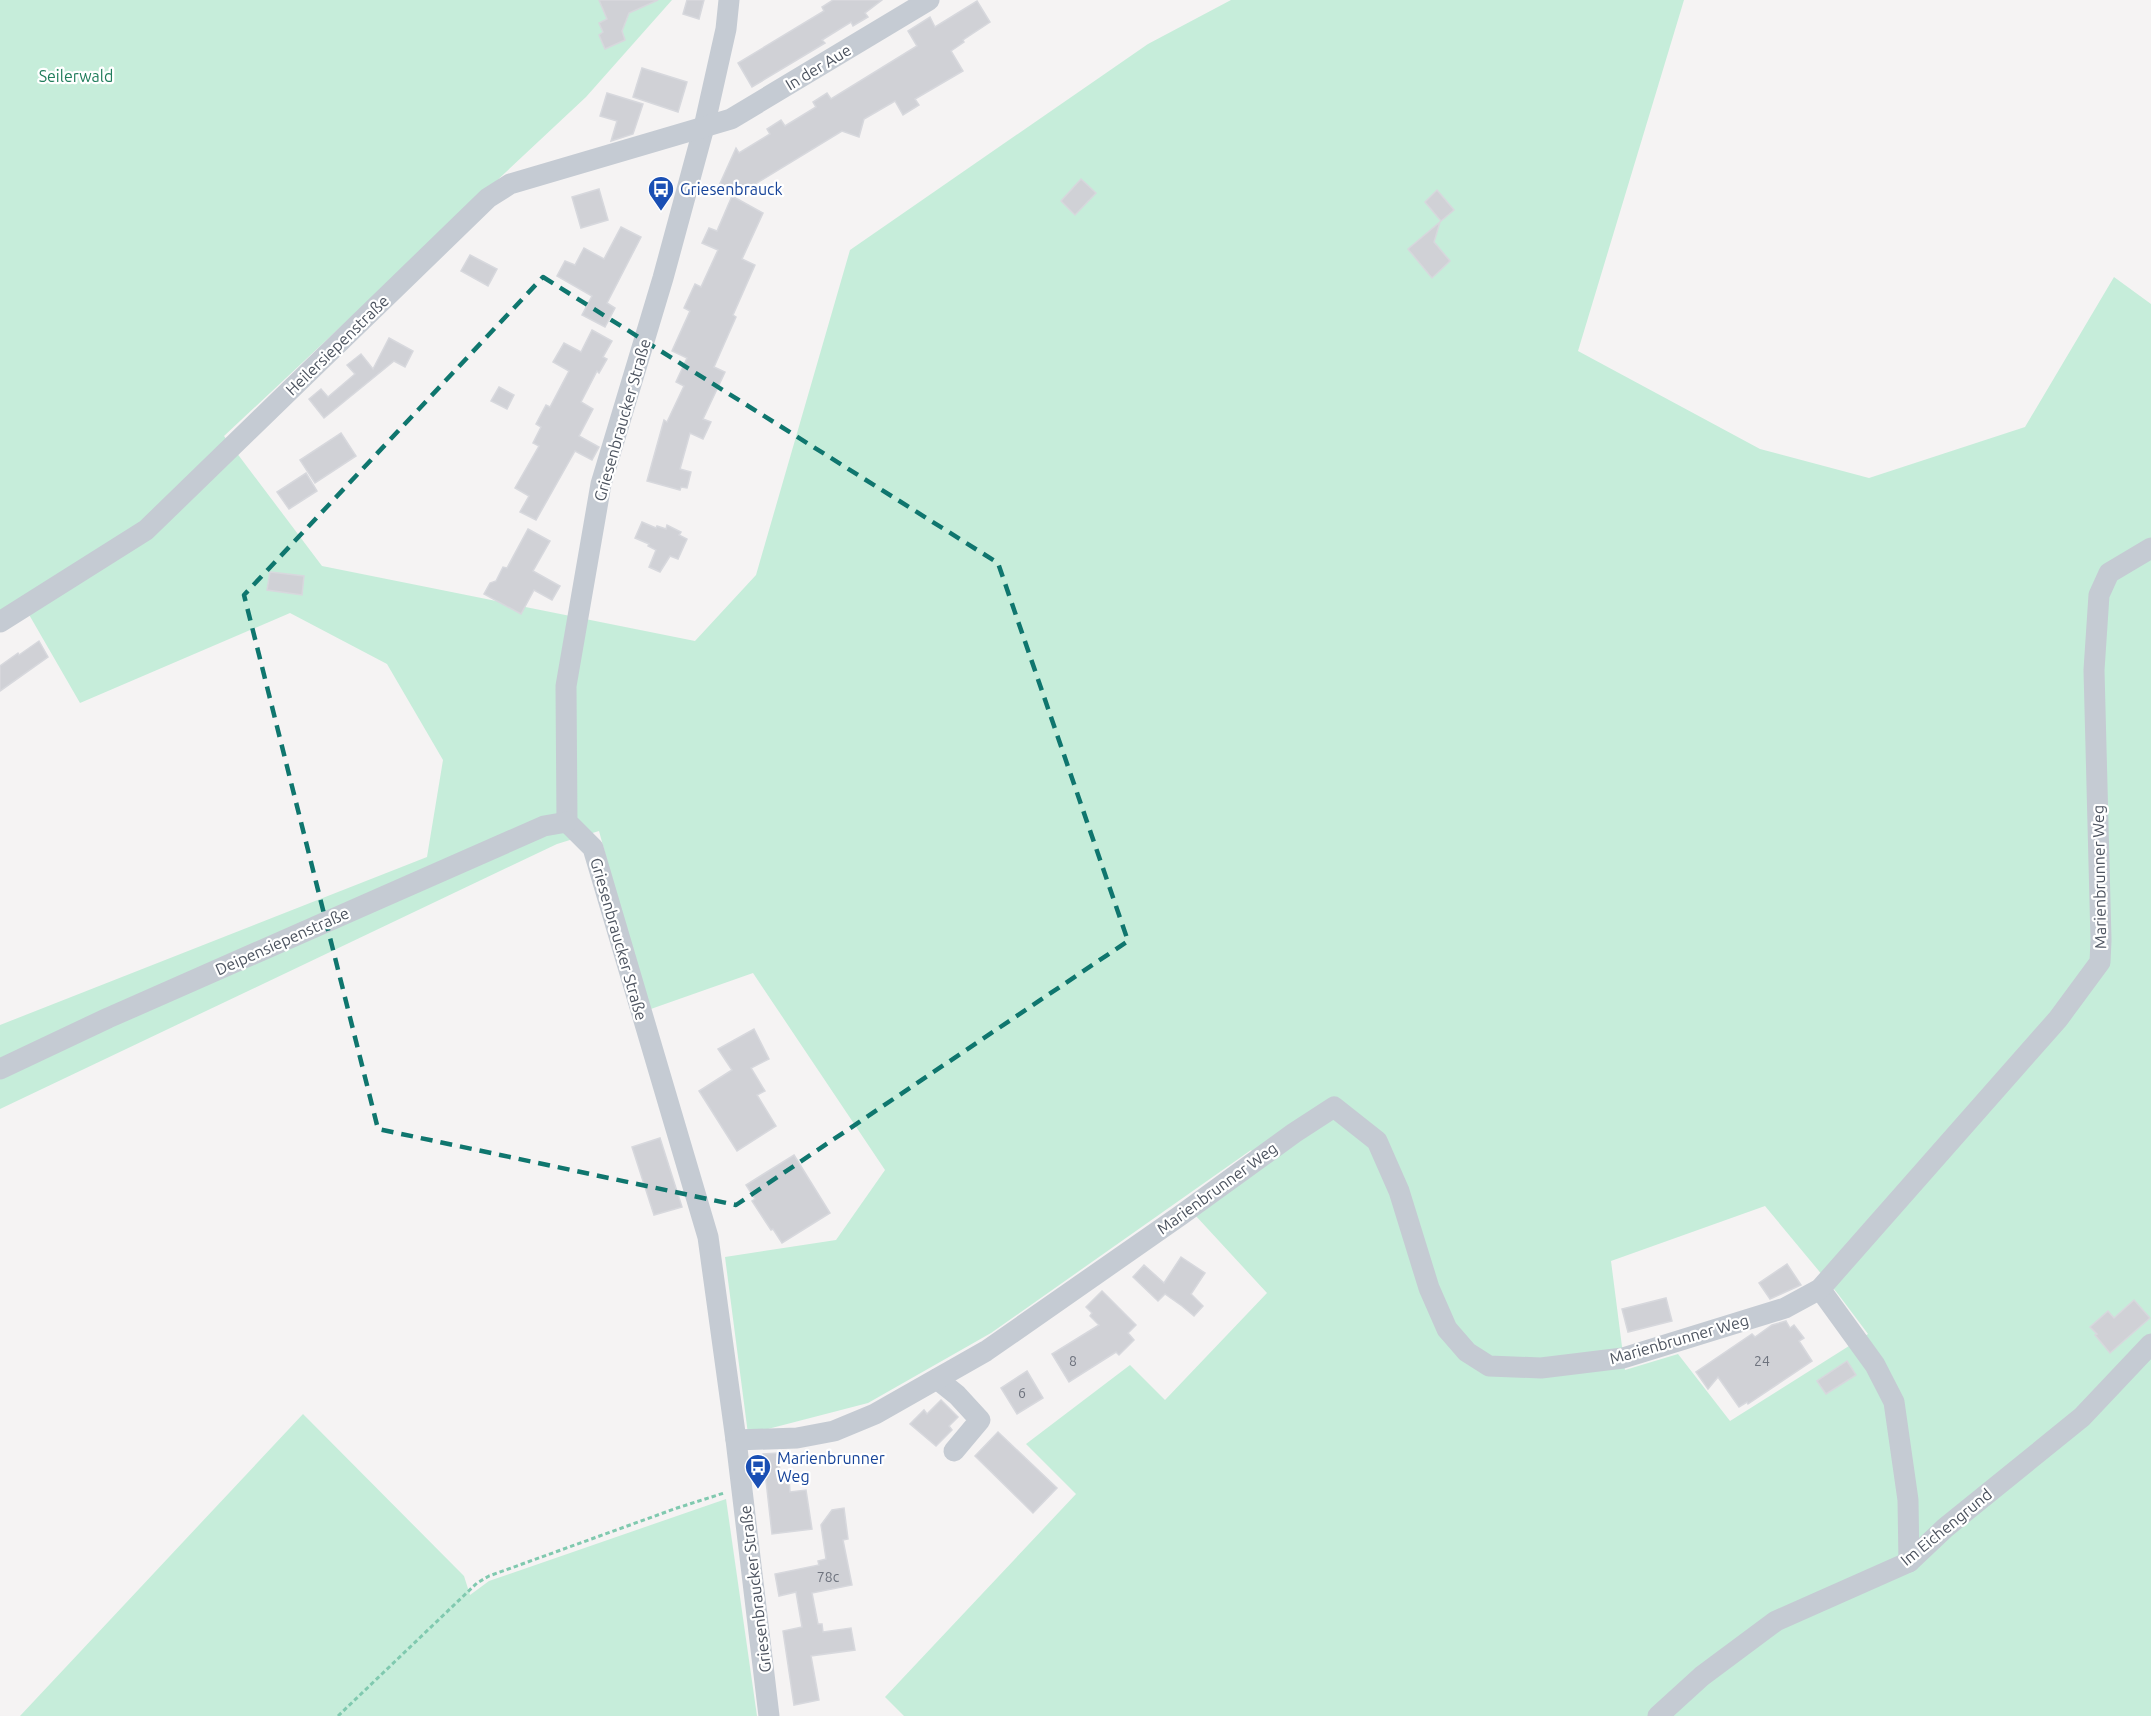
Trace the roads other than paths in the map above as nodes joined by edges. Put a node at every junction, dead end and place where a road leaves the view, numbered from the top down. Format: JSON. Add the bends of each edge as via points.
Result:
{"nodes":[{"id":1,"x":729,"y":0,"type":"edge"},
{"id":2,"x":929,"y":0,"type":"edge"},
{"id":3,"x":704,"y":127,"type":"junction"},
{"id":4,"x":2151,"y":548,"type":"edge"},
{"id":5,"x":0,"y":622,"type":"edge"},
{"id":6,"x":567,"y":822,"type":"junction"},
{"id":7,"x":0,"y":1069,"type":"edge"},
{"id":8,"x":1820,"y":1289,"type":"junction"},
{"id":9,"x":2151,"y":1344,"type":"edge"},
{"id":10,"x":937,"y":1379,"type":"junction"},
{"id":11,"x":736,"y":1440,"type":"junction"},
{"id":12,"x":954,"y":1451,"type":"dead end"},
{"id":13,"x":1909,"y":1562,"type":"junction"},
{"id":14,"x":769,"y":1716,"type":"edge"},
{"id":15,"x":1658,"y":1716,"type":"edge"}],
"edges":[{"from":1,"to":3,"type":"street","name":"Griesenbraucker Straße"},
{"from":2,"to":3,"type":"street","name":"In der Aue","via":[[730,119]]},
{"from":3,"to":5,"type":"street","name":"Heilersiepenstraße","via":[[510,184],[488,198],[146,530]]},
{"from":3,"to":6,"type":"street","name":"Griesenbraucker Straße","via":[[601,484],[566,686]]},
{"from":4,"to":8,"type":"street","name":"Marienbrunner Weg","via":[[2109,573],[2099,595],[2094,670],[2100,962],[2058,1019]]},
{"from":6,"to":7,"type":"street","name":"Deipensiepenstraße","via":[[544,826]]},
{"from":6,"to":11,"type":"street","name":"Griesenbraucker Straße","via":[[593,848],[708,1237]]},
{"from":8,"to":10,"type":"street","name":"Marienbrunner Weg","via":[[1785,1308],[1623,1358],[1541,1368],[1489,1366],[1467,1352],[1448,1329],[1429,1288],[1399,1191],[1377,1142],[1334,1107],[986,1351]]},
{"from":8,"to":13,"type":"street","via":[[1875,1365],[1894,1402],[1908,1500]]},
{"from":9,"to":13,"type":"street","name":"Im Eichengrund","via":[[2082,1417]]},
{"from":10,"to":11,"type":"street","name":"Marienbrunner Weg","via":[[875,1414],[834,1431],[797,1438]]},
{"from":10,"to":12,"type":"street","via":[[980,1420]]},
{"from":11,"to":14,"type":"street","name":"Griesenbraucker Straße"},
{"from":13,"to":15,"type":"street","name":"Im Eichengrund","via":[[1776,1621],[1702,1676]]}]}
